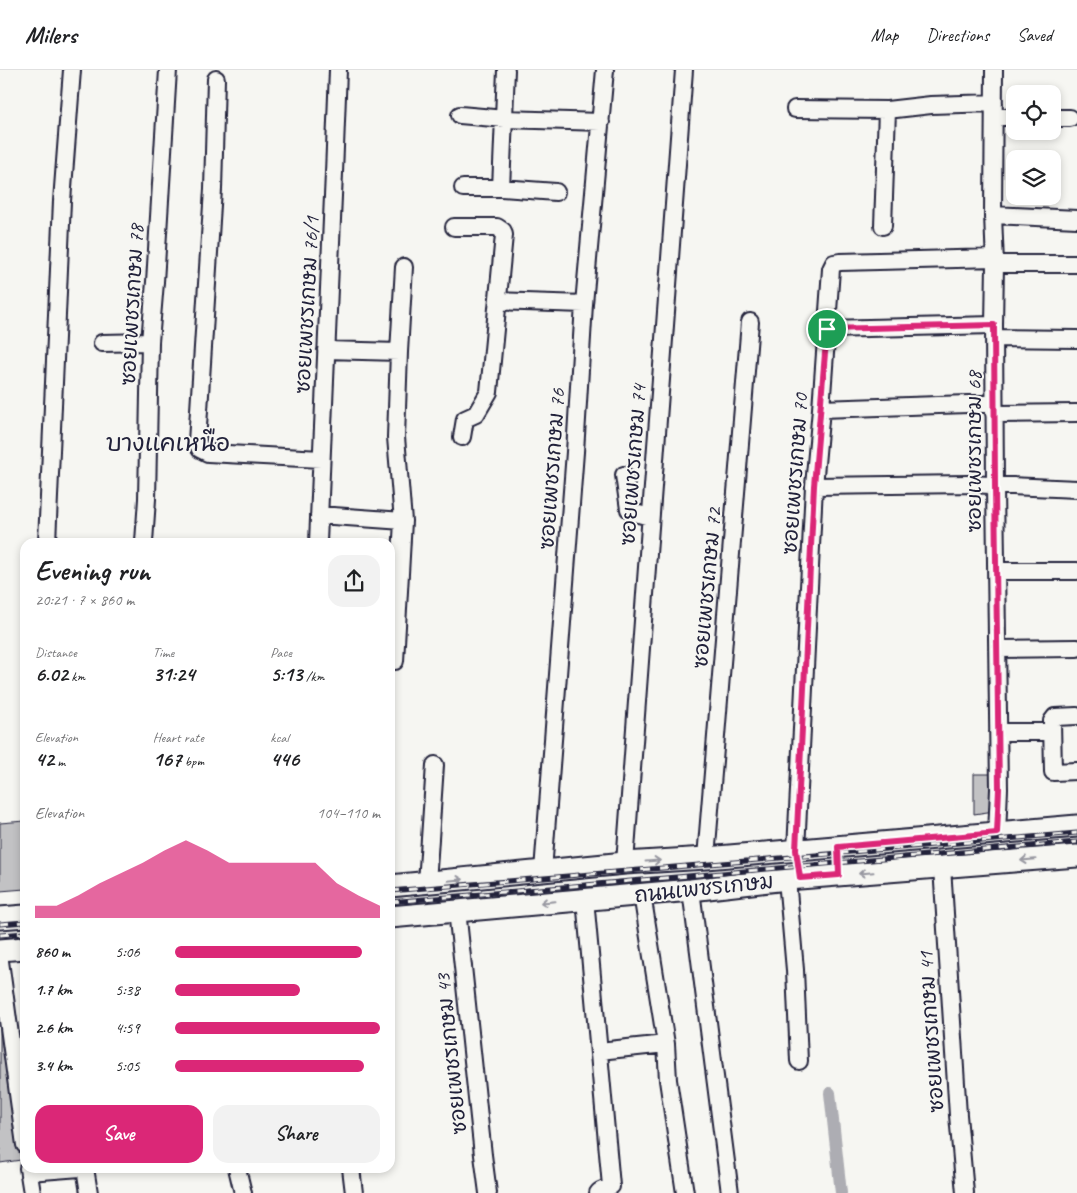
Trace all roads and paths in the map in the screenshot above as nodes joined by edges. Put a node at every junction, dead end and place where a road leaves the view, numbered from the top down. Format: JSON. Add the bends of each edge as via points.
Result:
{"nodes":[{"id":1,"x":72,"y":70,"type":"edge"},
{"id":2,"x":168,"y":70,"type":"edge"},
{"id":3,"x":338,"y":70,"type":"edge"},
{"id":4,"x":506,"y":70,"type":"edge"},
{"id":5,"x":605,"y":70,"type":"edge"},
{"id":6,"x":684,"y":70,"type":"edge"},
{"id":7,"x":994,"y":70,"type":"edge"},
{"id":8,"x":216,"y":79,"type":"dead end"},
{"id":9,"x":795,"y":109,"type":"dead end"},
{"id":10,"x":887,"y":110,"type":"junction"},
{"id":11,"x":994,"y":110,"type":"junction"},
{"id":12,"x":460,"y":114,"type":"dead end"},
{"id":13,"x":1006,"y":114,"type":"edge"},
{"id":14,"x":505,"y":118,"type":"junction"},
{"id":15,"x":1061,"y":118,"type":"edge"},
{"id":16,"x":1070,"y":118,"type":"dead end"},
{"id":17,"x":601,"y":122,"type":"junction"},
{"id":18,"x":463,"y":188,"type":"dead end"},
{"id":19,"x":501,"y":188,"type":"junction"},
{"id":20,"x":556,"y":192,"type":"dead end"},
{"id":21,"x":993,"y":215,"type":"junction"},
{"id":22,"x":1077,"y":218,"type":"edge"},
{"id":23,"x":883,"y":226,"type":"dead end"},
{"id":24,"x":454,"y":227,"type":"dead end"},
{"id":25,"x":995,"y":261,"type":"junction"},
{"id":26,"x":1077,"y":264,"type":"edge"},
{"id":27,"x":404,"y":267,"type":"dead end"},
{"id":28,"x":498,"y":301,"type":"junction"},
{"id":29,"x":584,"y":304,"type":"junction"},
{"id":30,"x":750,"y":322,"type":"dead end"},
{"id":31,"x":827,"y":329,"type":"junction"},
{"id":32,"x":994,"y":332,"type":"junction"},
{"id":33,"x":1077,"y":338,"type":"edge"},
{"id":34,"x":150,"y":342,"type":"junction"},
{"id":35,"x":102,"y":343,"type":"dead end"},
{"id":36,"x":326,"y":350,"type":"junction"},
{"id":37,"x":399,"y":352,"type":"junction"},
{"id":38,"x":821,"y":409,"type":"junction"},
{"id":39,"x":994,"y":409,"type":"junction"},
{"id":40,"x":1077,"y":413,"type":"edge"},
{"id":41,"x":462,"y":437,"type":"dead end"},
{"id":42,"x":321,"y":459,"type":"junction"},
{"id":43,"x":624,"y":475,"type":"dead end"},
{"id":44,"x":814,"y":486,"type":"junction"},
{"id":45,"x":995,"y":486,"type":"junction"},
{"id":46,"x":1077,"y":489,"type":"edge"},
{"id":47,"x":319,"y":515,"type":"junction"},
{"id":48,"x":650,"y":517,"type":"junction"},
{"id":49,"x":403,"y":521,"type":"junction"},
{"id":50,"x":48,"y":538,"type":"edge"},
{"id":51,"x":144,"y":538,"type":"edge"},
{"id":52,"x":318,"y":538,"type":"edge"},
{"id":53,"x":996,"y":571,"type":"junction"},
{"id":54,"x":1077,"y":571,"type":"edge"},
{"id":55,"x":1077,"y":648,"type":"edge"},
{"id":56,"x":997,"y":650,"type":"junction"},
{"id":57,"x":395,"y":661,"type":"dead end"},
{"id":58,"x":1077,"y":716,"type":"edge"},
{"id":59,"x":998,"y":732,"type":"junction"},
{"id":60,"x":1052,"y":732,"type":"junction"},
{"id":61,"x":435,"y":765,"type":"dead end"},
{"id":62,"x":1077,"y":771,"type":"edge"},
{"id":63,"x":1077,"y":826,"type":"edge"},
{"id":64,"x":997,"y":833,"type":"junction"},
{"id":65,"x":838,"y":847,"type":"junction"},
{"id":66,"x":796,"y":850,"type":"junction"},
{"id":67,"x":1077,"y":856,"type":"edge"},
{"id":68,"x":706,"y":858,"type":"junction"},
{"id":69,"x":625,"y":863,"type":"junction"},
{"id":70,"x":942,"y":867,"type":"junction"},
{"id":71,"x":543,"y":871,"type":"junction"},
{"id":72,"x":839,"y":875,"type":"junction"},
{"id":73,"x":793,"y":879,"type":"junction"},
{"id":74,"x":427,"y":883,"type":"junction"},
{"id":75,"x":395,"y":886,"type":"edge"},
{"id":76,"x":691,"y":890,"type":"junction"},
{"id":77,"x":642,"y":894,"type":"junction"},
{"id":78,"x":585,"y":899,"type":"junction"},
{"id":79,"x":458,"y":910,"type":"junction"},
{"id":80,"x":20,"y":916,"type":"edge"},
{"id":81,"x":395,"y":916,"type":"edge"},
{"id":82,"x":0,"y":918,"type":"edge"},
{"id":83,"x":20,"y":948,"type":"edge"},
{"id":84,"x":0,"y":950,"type":"edge"},
{"id":85,"x":0,"y":961,"type":"edge"},
{"id":86,"x":666,"y":1044,"type":"junction"},
{"id":87,"x":598,"y":1051,"type":"junction"},
{"id":88,"x":799,"y":1061,"type":"dead end"},
{"id":89,"x":20,"y":1108,"type":"edge"},
{"id":90,"x":29,"y":1173,"type":"edge"},
{"id":91,"x":86,"y":1173,"type":"edge"},
{"id":92,"x":238,"y":1173,"type":"edge"},
{"id":93,"x":352,"y":1173,"type":"edge"},
{"id":94,"x":32,"y":1193,"type":"edge"},
{"id":95,"x":89,"y":1193,"type":"edge"},
{"id":96,"x":243,"y":1193,"type":"edge"},
{"id":97,"x":354,"y":1193,"type":"edge"},
{"id":98,"x":488,"y":1193,"type":"edge"},
{"id":99,"x":598,"y":1193,"type":"edge"},
{"id":100,"x":685,"y":1193,"type":"edge"},
{"id":101,"x":730,"y":1193,"type":"edge"},
{"id":102,"x":965,"y":1193,"type":"edge"}],
"edges":[{"from":1,"to":50,"type":"street","via":[[62,201]]},
{"from":2,"to":34,"type":"street","name":"ซอยเพชรเกษม 78"},
{"from":3,"to":36,"type":"street","name":"ซอยเพชรเกษม 76/1"},
{"from":4,"to":14,"type":"street"},
{"from":5,"to":17,"type":"street","name":"ซอยเพชรเกษม 76"},
{"from":6,"to":48,"type":"street","name":"ซอยเพชรเกษม 74"},
{"from":7,"to":11,"type":"street","name":"ซอยเพชรเกษม 68"},
{"from":8,"to":42,"type":"street","via":[[197,442],[200,449],[208,453]]},
{"from":9,"to":10,"type":"street"},
{"from":10,"to":11,"type":"street","via":[[931,105]]},
{"from":10,"to":23,"type":"street"},
{"from":11,"to":13,"type":"street"},
{"from":11,"to":21,"type":"street","name":"ซอยเพชรเกษม 68"},
{"from":12,"to":14,"type":"street"},
{"from":14,"to":17,"type":"street"},
{"from":14,"to":19,"type":"street"},
{"from":15,"to":16,"type":"street"},
{"from":17,"to":29,"type":"street","name":"ซอยเพชรเกษม 76"},
{"from":18,"to":19,"type":"street"},
{"from":19,"to":20,"type":"street"},
{"from":21,"to":22,"type":"street"},
{"from":21,"to":25,"type":"street","name":"ซอยเพชรเกษม 68"},
{"from":24,"to":28,"type":"street","via":[[497,228],[503,231]]},
{"from":25,"to":26,"type":"street"},
{"from":25,"to":31,"type":"street","name":"ซอยเพชรเกษม 70","via":[[834,263]]},
{"from":25,"to":32,"type":"street","name":"ซอยเพชรเกษม 68"},
{"from":27,"to":37,"type":"street"},
{"from":28,"to":29,"type":"street"},
{"from":28,"to":41,"type":"street","via":[[490,392],[476,414],[465,419]]},
{"from":29,"to":71,"type":"street","name":"ซอยเพชรเกษม 76"},
{"from":30,"to":68,"type":"street","name":"ซอยเพชรเกษม 72"},
{"from":31,"to":32,"type":"street"},
{"from":31,"to":38,"type":"street","name":"ซอยเพชรเกษม 70"},
{"from":32,"to":33,"type":"street"},
{"from":32,"to":39,"type":"street","name":"ซอยเพชรเกษม 68"},
{"from":34,"to":35,"type":"street"},
{"from":34,"to":51,"type":"street","name":"ซอยเพชรเกษม 78"},
{"from":36,"to":37,"type":"street"},
{"from":36,"to":42,"type":"street","name":"ซอยเพชรเกษม 76/1"},
{"from":37,"to":49,"type":"street","via":[[396,437]]},
{"from":38,"to":39,"type":"street","via":[[968,404]]},
{"from":38,"to":44,"type":"street","name":"ซอยเพชรเกษม 70"},
{"from":39,"to":40,"type":"street"},
{"from":39,"to":45,"type":"street","name":"ซอยเพชรเกษม 68"},
{"from":42,"to":47,"type":"street","name":"ซอยเพชรเกษม 76/1"},
{"from":43,"to":48,"type":"street","via":[[629,509]]},
{"from":44,"to":45,"type":"street"},
{"from":44,"to":66,"type":"street","name":"ซอยเพชรเกษม 70"},
{"from":45,"to":46,"type":"street"},
{"from":45,"to":53,"type":"street","name":"ซอยเพชรเกษม 68"},
{"from":47,"to":49,"type":"street"},
{"from":47,"to":52,"type":"street","name":"ซอยเพชรเกษม 76/1"},
{"from":48,"to":69,"type":"street","name":"ซอยเพชรเกษม 74"},
{"from":49,"to":57,"type":"street"},
{"from":53,"to":54,"type":"street"},
{"from":53,"to":56,"type":"street","name":"ซอยเพชรเกษม 68"},
{"from":55,"to":56,"type":"street"},
{"from":56,"to":59,"type":"street","name":"ซอยเพชรเกษม 68"},
{"from":58,"to":60,"type":"street","via":[[1055,717]]},
{"from":59,"to":60,"type":"street"},
{"from":59,"to":64,"type":"street","name":"ซอยเพชรเกษม 68"},
{"from":60,"to":62,"type":"street","via":[[1053,772]]},
{"from":61,"to":74,"type":"street"},
{"from":63,"to":64,"type":"main road","name":"ถนนเพชรเกษม"},
{"from":64,"to":65,"type":"main road","name":"ถนนเพชรเกษม"},
{"from":65,"to":66,"type":"main road","name":"ถนนเพชรเกษม"},
{"from":65,"to":72,"type":"main road"},
{"from":66,"to":68,"type":"main road","name":"ถนนเพชรเกษม"},
{"from":66,"to":73,"type":"main road"},
{"from":67,"to":70,"type":"main road","name":"ถนนเพชรเกษม","one_way":true},
{"from":69,"to":68,"type":"main road","name":"ถนนเพชรเกษม","one_way":true},
{"from":69,"to":71,"type":"main road","name":"ถนนเพชรเกษม"},
{"from":70,"to":72,"type":"main road","name":"ถนนเพชรเกษม","one_way":true},
{"from":70,"to":102,"type":"street","name":"ซอยเพชรเกษม 41"},
{"from":74,"to":71,"type":"main road","name":"ถนนเพชรเกษม","one_way":true},
{"from":72,"to":73,"type":"main road","name":"ถนนเพชรเกษม"},
{"from":73,"to":76,"type":"main road","name":"ถนนเพชรเกษม"},
{"from":73,"to":88,"type":"street"},
{"from":74,"to":75,"type":"main road","name":"ถนนเพชรเกษม"},
{"from":76,"to":77,"type":"main road","name":"ถนนเพชรเกษม"},
{"from":76,"to":101,"type":"street"},
{"from":77,"to":78,"type":"main road","name":"ถนนเพชรเกษม"},
{"from":77,"to":86,"type":"street"},
{"from":78,"to":79,"type":"main road","name":"ถนนเพชรเกษม","one_way":true},
{"from":78,"to":87,"type":"street"},
{"from":79,"to":81,"type":"main road","name":"ถนนเพชรเกษม"},
{"from":79,"to":98,"type":"street","name":"ซอยเพชรเกษม 43"},
{"from":80,"to":82,"type":"main road"},
{"from":83,"to":84,"type":"main road"},
{"from":85,"to":89,"type":"street"},
{"from":86,"to":87,"type":"street"},
{"from":86,"to":100,"type":"street","via":[[668,1080]]},
{"from":87,"to":99,"type":"street","via":[[611,1186]]},
{"from":90,"to":94,"type":"street"},
{"from":91,"to":95,"type":"street"},
{"from":92,"to":96,"type":"street"},
{"from":93,"to":97,"type":"street"}]}
